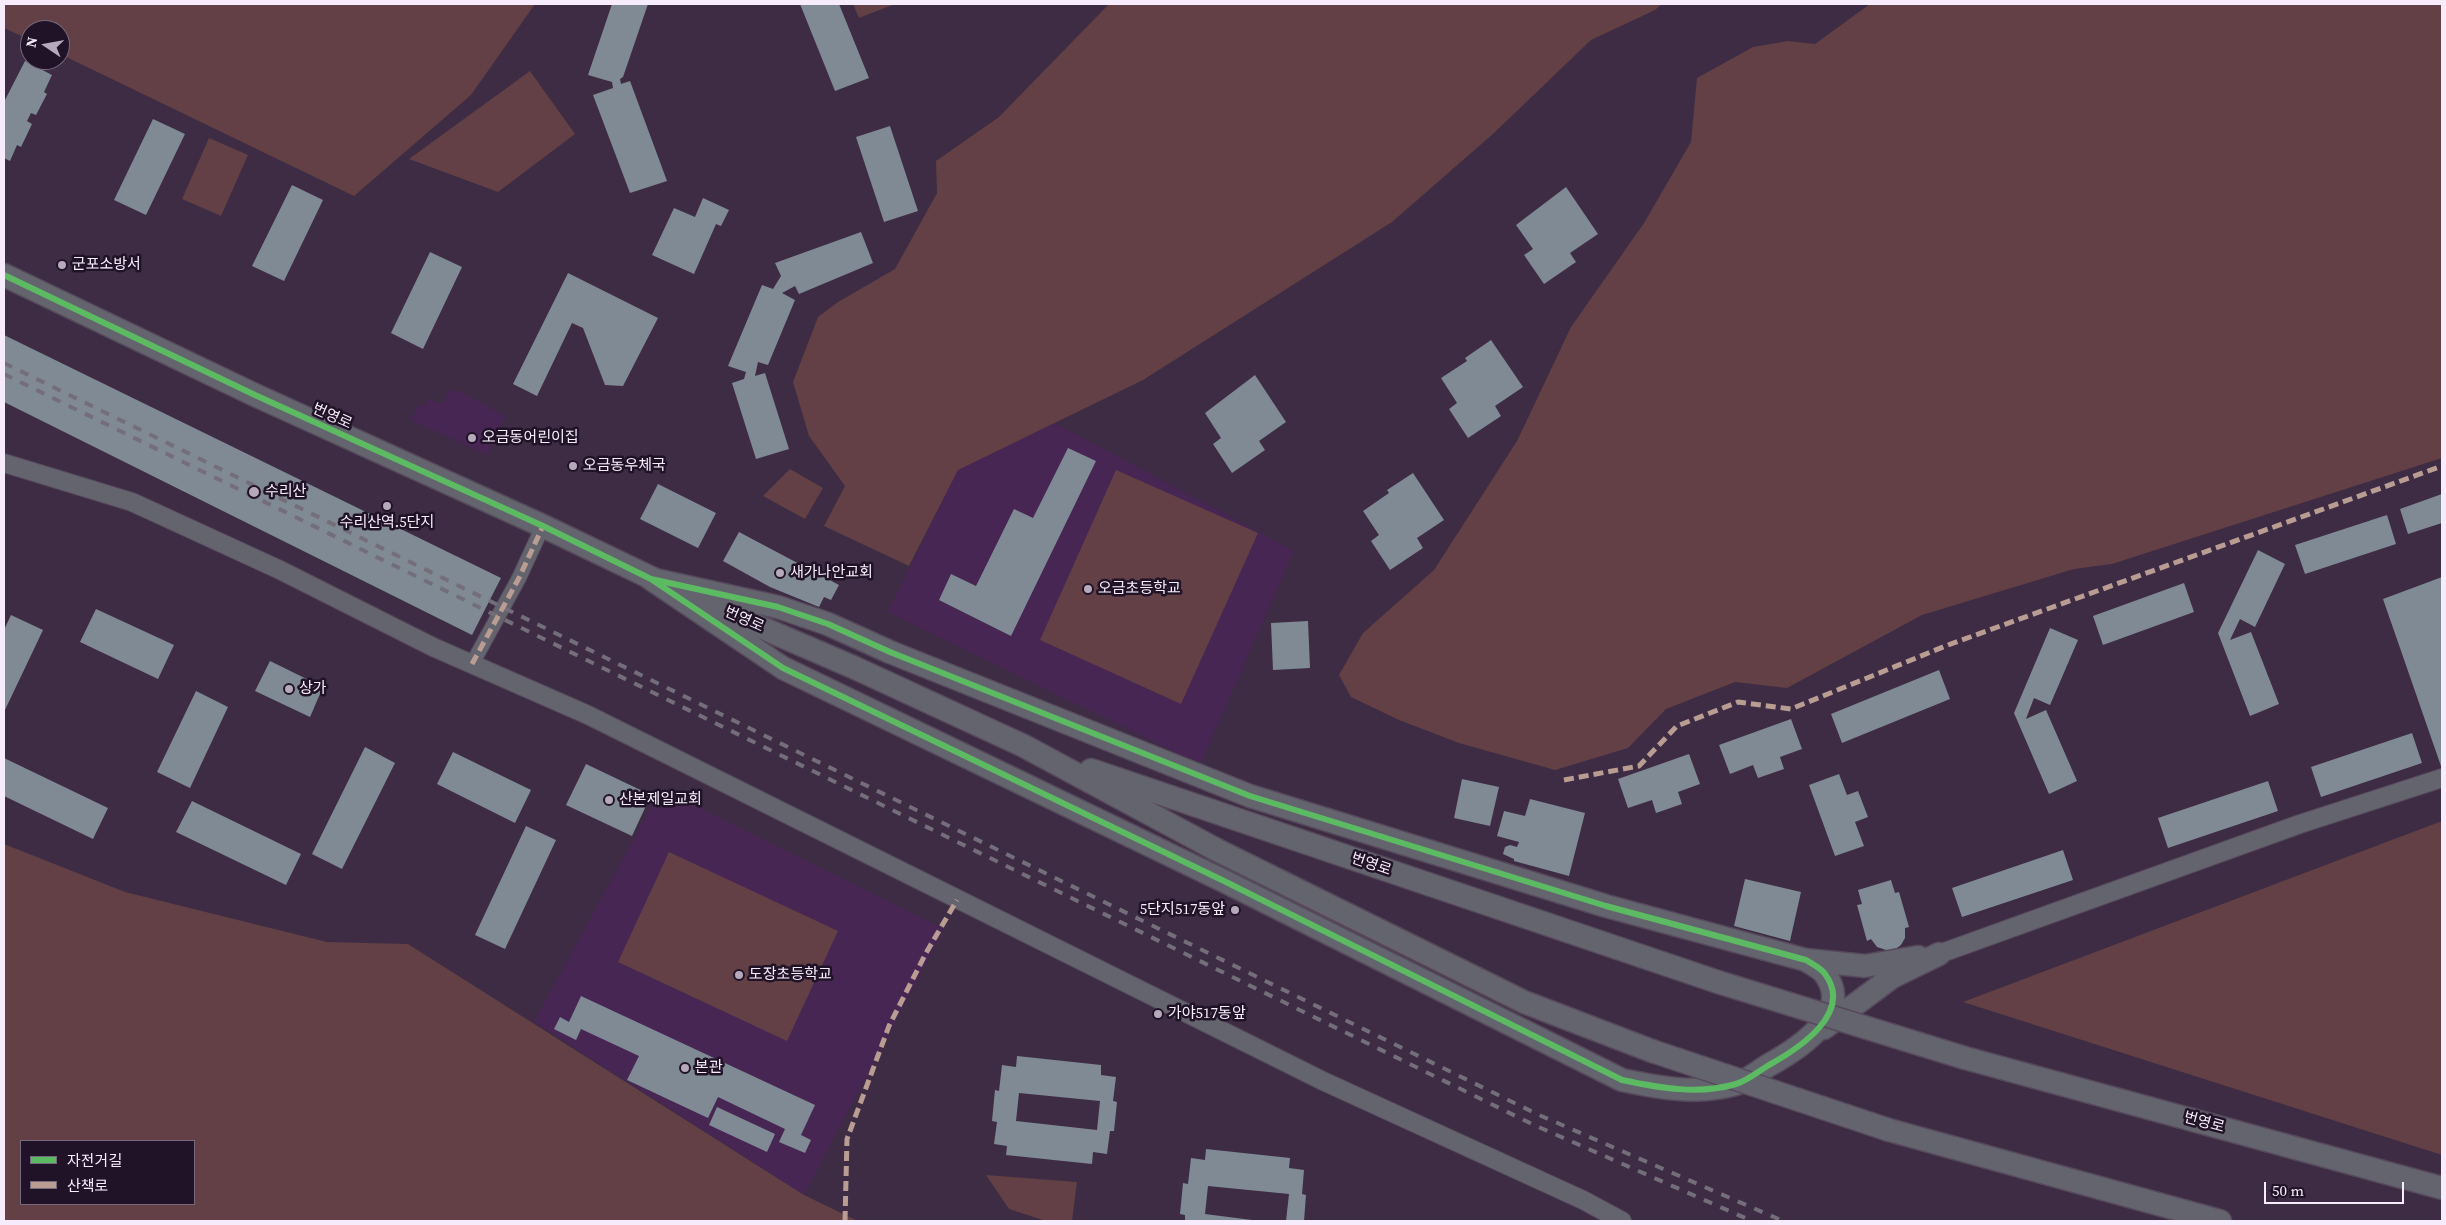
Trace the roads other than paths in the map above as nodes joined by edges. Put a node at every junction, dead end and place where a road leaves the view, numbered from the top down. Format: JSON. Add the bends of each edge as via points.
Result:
{"nodes":[{"id":1,"x":4,"y":275,"type":"edge"},
{"id":2,"x":4,"y":463,"type":"edge"},
{"id":3,"x":543,"y":526,"type":"junction"},
{"id":4,"x":651,"y":579,"type":"junction"},
{"id":5,"x":472,"y":664,"type":"junction"},
{"id":6,"x":1024,"y":746,"type":"junction"},
{"id":7,"x":2442,"y":778,"type":"edge"},
{"id":8,"x":1939,"y":954,"type":"junction"},
{"id":9,"x":1806,"y":960,"type":"junction"},
{"id":10,"x":1809,"y":1039,"type":"junction"},
{"id":11,"x":2442,"y":1188,"type":"edge"},
{"id":12,"x":1622,"y":1221,"type":"edge"},
{"id":13,"x":2220,"y":1221,"type":"edge"}],
"edges":[{"from":1,"to":3,"type":"street","name":"번영로","via":[[255,395]]},
{"from":2,"to":5,"type":"street","via":[[132,502]]},
{"from":3,"to":4,"type":"street","name":"번영로"},
{"from":3,"to":5,"type":"street"},
{"from":4,"to":6,"type":"street","name":"번영로"},
{"from":4,"to":9,"type":"street","via":[[778,607],[828,624],[899,656],[1250,796],[1606,906]]},
{"from":4,"to":10,"type":"street","via":[[783,668],[1224,881],[1622,1080],[1656,1088],[1692,1091],[1737,1084]]},
{"from":5,"to":12,"type":"street","via":[[588,715],[1323,1082],[1583,1200]]},
{"from":6,"to":11,"type":"street","name":"번영로","bridge":true,"via":[[1718,982],[1965,1058]]},
{"from":6,"to":13,"type":"street","name":"번영로","bridge":true,"via":[[1217,850],[1524,1002],[1652,1051],[1888,1130]]},
{"from":7,"to":8,"type":"street","via":[[2300,824]]},
{"from":8,"to":9,"type":"street","via":[[1865,966]]},
{"from":8,"to":10,"type":"street","via":[[1892,977]]},
{"from":9,"to":10,"type":"street","via":[[1824,973],[1832,990],[1833,1009]]}]}
